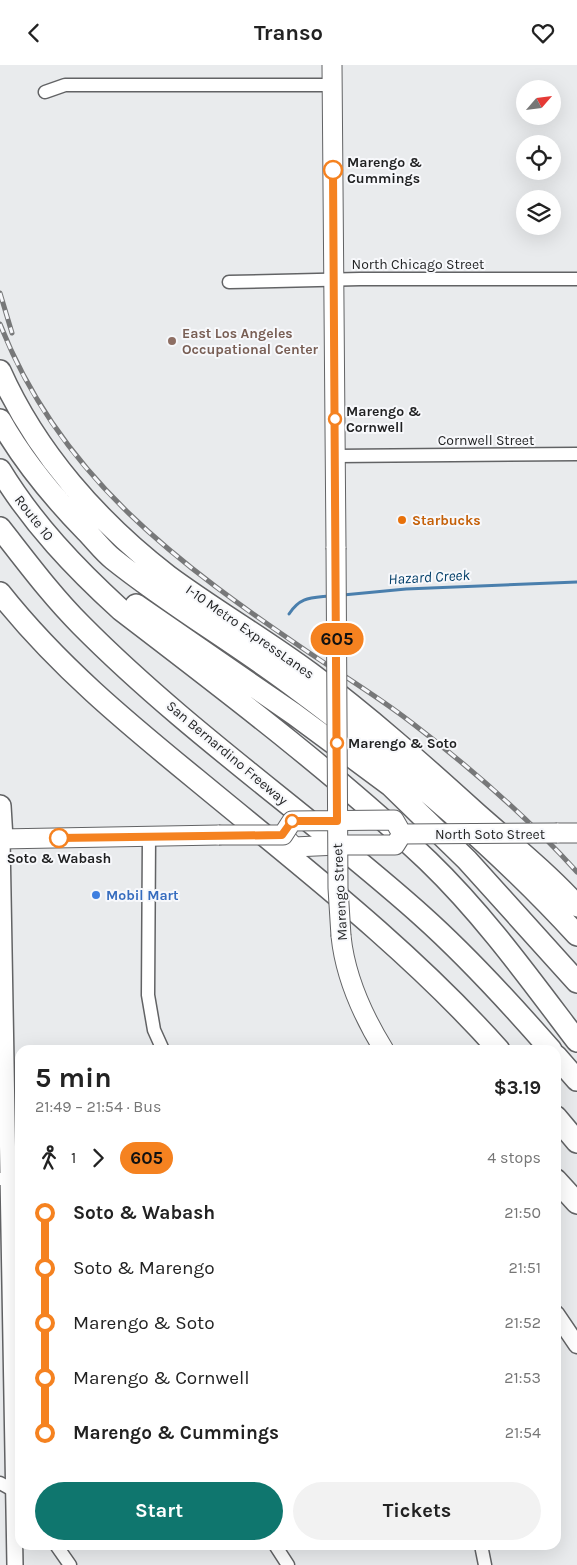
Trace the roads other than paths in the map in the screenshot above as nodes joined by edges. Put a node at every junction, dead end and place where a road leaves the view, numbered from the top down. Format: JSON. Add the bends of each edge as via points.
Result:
{"nodes":[{"id":1,"x":332,"y":65,"type":"edge"},
{"id":2,"x":332,"y":85,"type":"junction"},
{"id":3,"x":45,"y":92,"type":"dead end"},
{"id":4,"x":577,"y":279,"type":"edge"},
{"id":5,"x":333,"y":280,"type":"junction"},
{"id":6,"x":229,"y":282,"type":"dead end"},
{"id":7,"x":0,"y":371,"type":"edge"},
{"id":8,"x":0,"y":420,"type":"edge"},
{"id":9,"x":577,"y":455,"type":"edge"},
{"id":10,"x":335,"y":456,"type":"junction"},
{"id":11,"x":0,"y":471,"type":"edge"},
{"id":12,"x":0,"y":528,"type":"edge"},
{"id":13,"x":71,"y":563,"type":"junction"},
{"id":14,"x":0,"y":594,"type":"edge"},
{"id":15,"x":0,"y":806,"type":"edge"},
{"id":16,"x":337,"y":821,"type":"junction"},
{"id":17,"x":577,"y":833,"type":"edge"},
{"id":18,"x":402,"y":834,"type":"junction"},
{"id":19,"x":282,"y":835,"type":"junction"},
{"id":20,"x":149,"y":837,"type":"junction"},
{"id":21,"x":1,"y":839,"type":"edge"},
{"id":22,"x":338,"y":845,"type":"junction"},
{"id":23,"x":577,"y":906,"type":"edge"},
{"id":24,"x":577,"y":935,"type":"edge"},
{"id":25,"x":577,"y":982,"type":"edge"},
{"id":26,"x":577,"y":1041,"type":"edge"},
{"id":27,"x":161,"y":1045,"type":"edge"},
{"id":28,"x":382,"y":1045,"type":"edge"},
{"id":29,"x":494,"y":1045,"type":"edge"},
{"id":30,"x":546,"y":1045,"type":"edge"},
{"id":31,"x":561,"y":1062,"type":"edge"},
{"id":32,"x":577,"y":1080,"type":"edge"},
{"id":33,"x":561,"y":1123,"type":"edge"},
{"id":34,"x":577,"y":1142,"type":"edge"},
{"id":35,"x":10,"y":1179,"type":"edge"},
{"id":36,"x":561,"y":1185,"type":"edge"},
{"id":37,"x":577,"y":1203,"type":"edge"},
{"id":38,"x":561,"y":1321,"type":"edge"},
{"id":39,"x":577,"y":1345,"type":"edge"},
{"id":40,"x":15,"y":1403,"type":"edge"},
{"id":41,"x":0,"y":1483,"type":"edge"},
{"id":42,"x":15,"y":1492,"type":"edge"},
{"id":43,"x":15,"y":1550,"type":"edge"},
{"id":44,"x":60,"y":1550,"type":"edge"},
{"id":45,"x":278,"y":1550,"type":"edge"},
{"id":46,"x":481,"y":1550,"type":"edge"},
{"id":47,"x":15,"y":1565,"type":"edge"},
{"id":48,"x":70,"y":1565,"type":"edge"},
{"id":49,"x":288,"y":1565,"type":"edge"},
{"id":50,"x":485,"y":1565,"type":"edge"}],
"edges":[{"from":1,"to":2,"type":"main road","name":"Marengo Street"},
{"from":2,"to":3,"type":"street","via":[[66,85]]},
{"from":2,"to":5,"type":"main road","name":"Marengo Street"},
{"from":4,"to":5,"type":"street","name":"North Chicago Street"},
{"from":5,"to":6,"type":"street","name":"North Chicago Street"},
{"from":5,"to":10,"type":"main road","name":"Marengo Street"},
{"from":7,"to":23,"type":"highway","name":"I-10 Metro ExpressLanes","via":[[20,413],[39,442],[82,496],[128,542],[169,577],[275,647],[366,716]]},
{"from":8,"to":24,"type":"highway","name":"I-10 Metro ExpressLanes","via":[[44,485],[112,558],[186,613],[257,659],[368,743],[502,856]]},
{"from":9,"to":10,"type":"street","name":"Cornwell Street"},
{"from":10,"to":16,"type":"main road","name":"Marengo Street","bridge":true},
{"from":11,"to":13,"type":"highway","name":"Route 10","via":[[26,509]]},
{"from":12,"to":30,"type":"highway","name":"San Bernardino Freeway","via":[[50,591],[115,657],[422,915],[472,963]]},
{"from":13,"to":25,"type":"highway","via":[[286,708],[390,785],[467,860]]},
{"from":13,"to":26,"type":"highway","via":[[121,610],[349,792],[428,862],[516,960]]},
{"from":14,"to":29,"type":"highway","via":[[49,650],[108,707],[390,941]]},
{"from":15,"to":21,"type":"highway"},
{"from":16,"to":18,"type":"main road","bridge":true,"via":[[394,821]]},
{"from":16,"to":19,"type":"main road","bridge":true,"via":[[292,821]]},
{"from":16,"to":22,"type":"main road","name":"Marengo Street","bridge":true},
{"from":17,"to":18,"type":"main road","name":"North Soto Street","bridge":true},
{"from":18,"to":22,"type":"main road","name":"North Soto Street","bridge":true,"via":[[395,845]]},
{"from":19,"to":20,"type":"main road","bridge":true},
{"from":19,"to":22,"type":"main road","name":"North Soto Street","via":[[294,847]]},
{"from":20,"to":21,"type":"main road"},
{"from":20,"to":27,"type":"street","via":[[148,995],[154,1030]]},
{"from":21,"to":35,"type":"street"},
{"from":22,"to":28,"type":"main road","name":"Marengo Street","bridge":true,"via":[[341,936],[346,964],[356,994]]},
{"from":31,"to":32,"type":"highway"},
{"from":33,"to":34,"type":"highway"},
{"from":35,"to":40,"type":"street"},
{"from":36,"to":37,"type":"highway"},
{"from":38,"to":39,"type":"main road"},
{"from":41,"to":42,"type":"street"},
{"from":43,"to":47,"type":"street"},
{"from":44,"to":48,"type":"street"},
{"from":45,"to":49,"type":"street"},
{"from":46,"to":50,"type":"street"}]}
